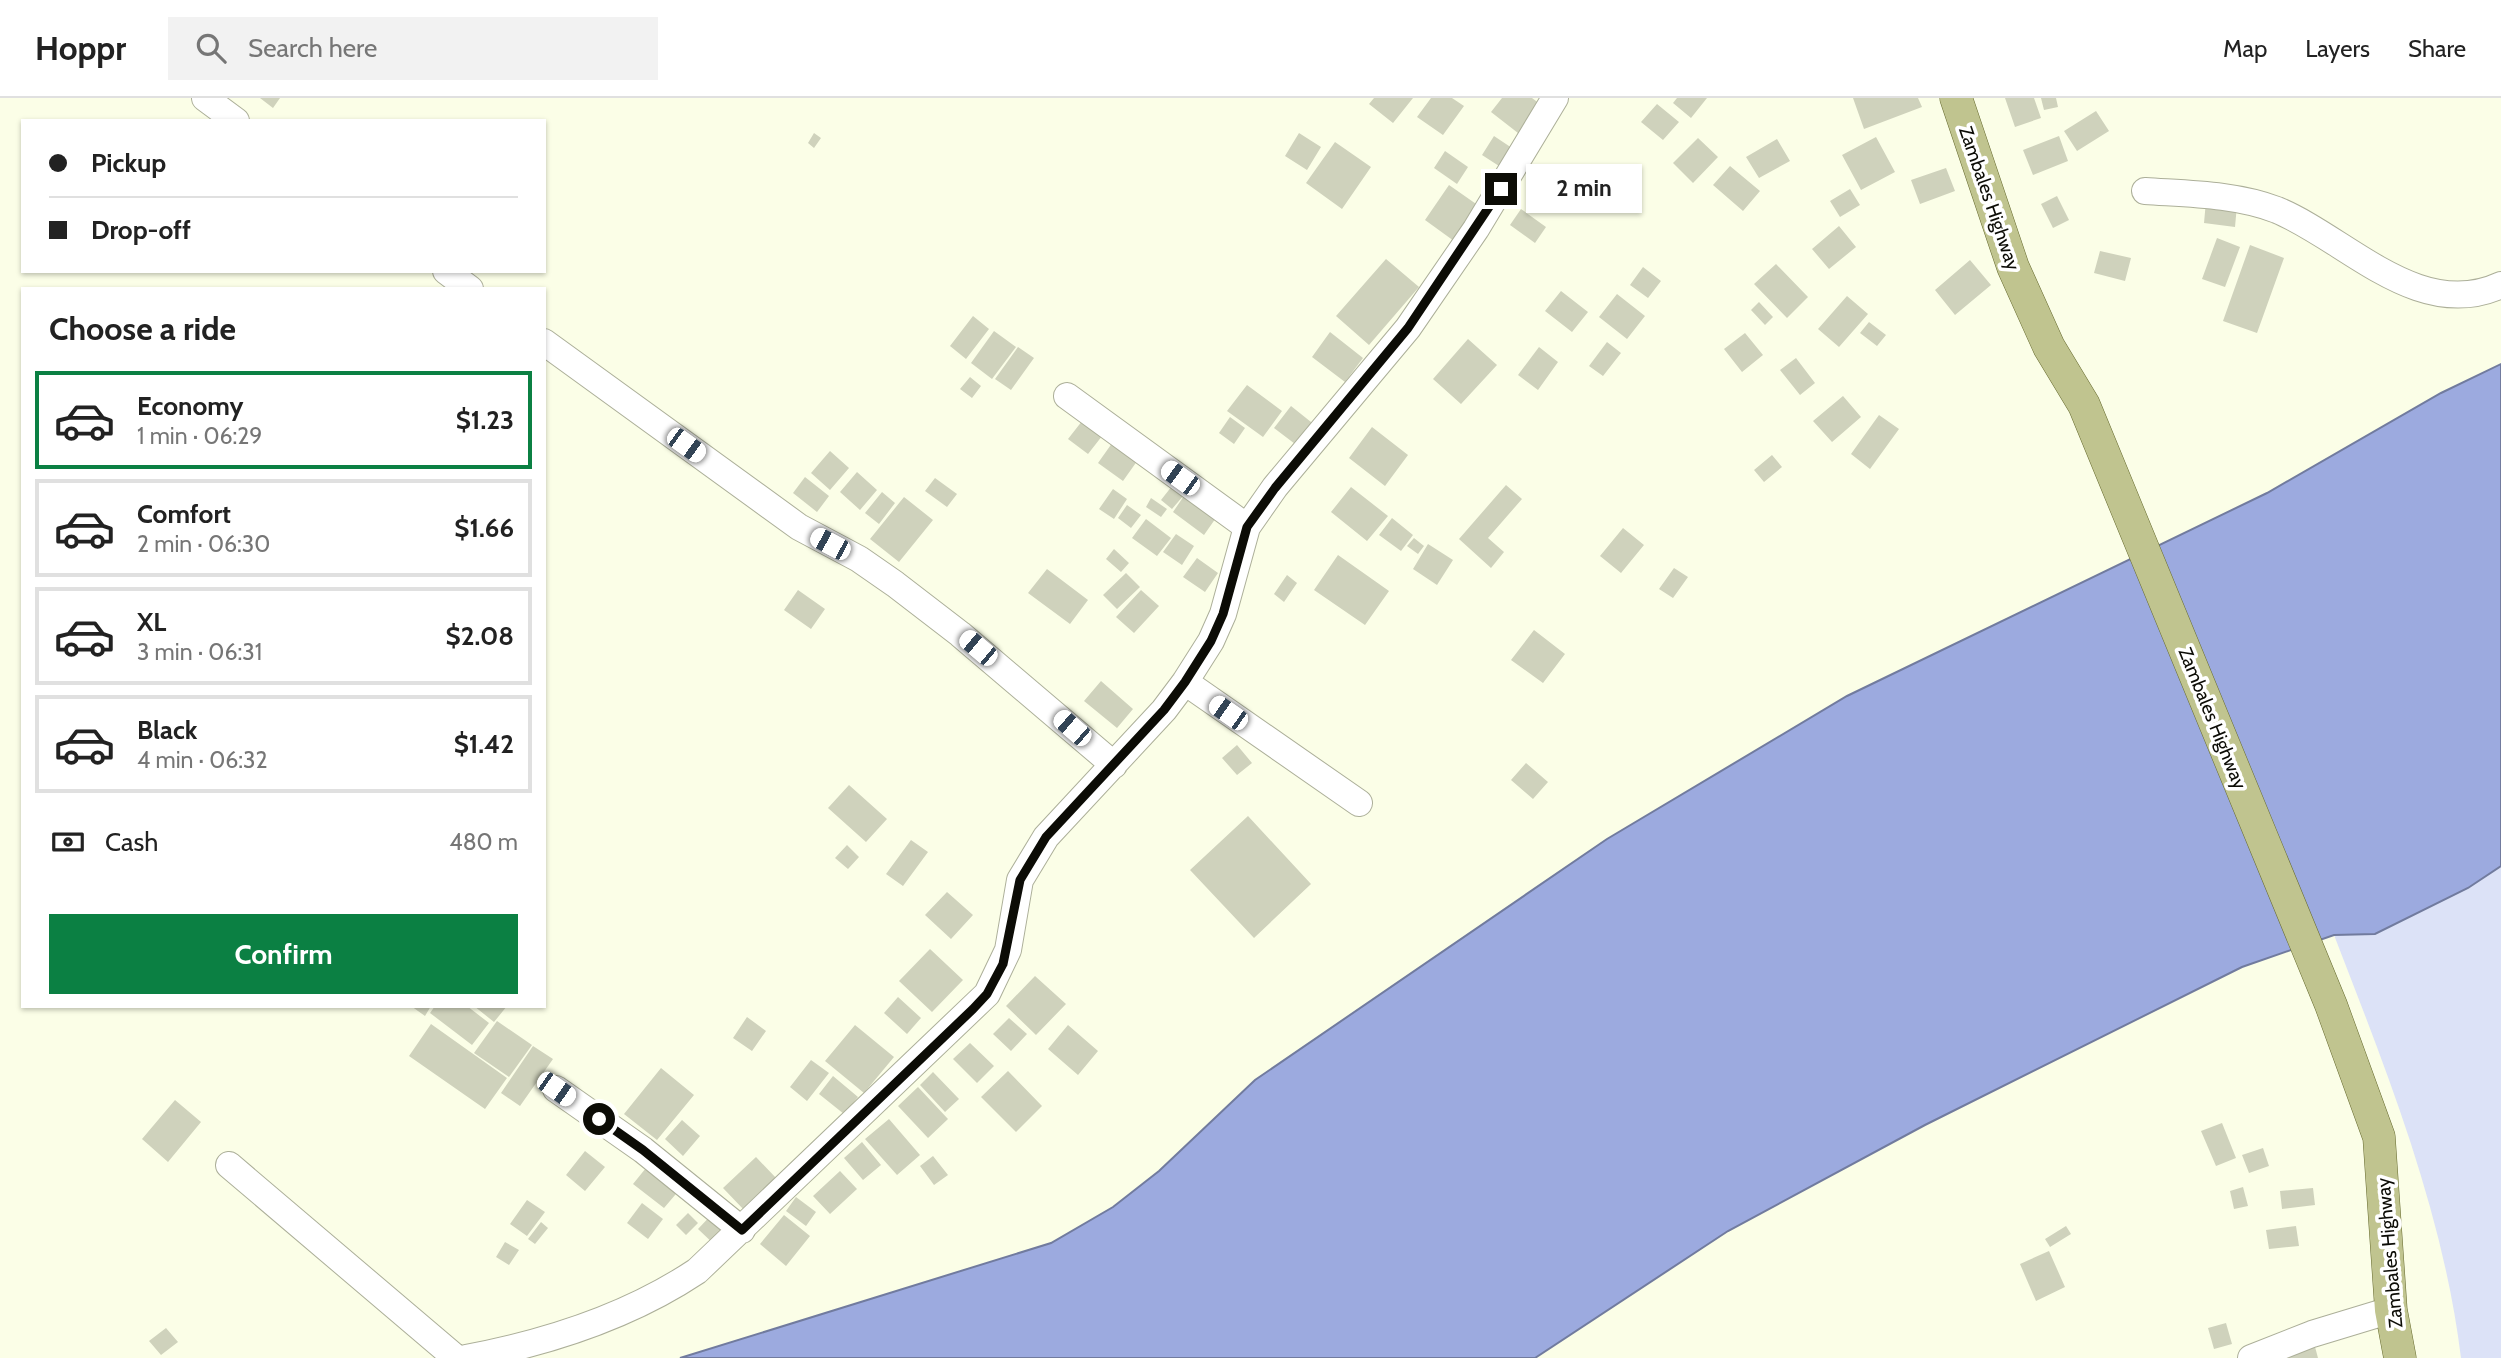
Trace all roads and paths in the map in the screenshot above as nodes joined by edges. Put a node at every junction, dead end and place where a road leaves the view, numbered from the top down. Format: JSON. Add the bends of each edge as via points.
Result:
{"nodes":[{"id":1,"x":205,"y":98,"type":"edge"},
{"id":2,"x":1555,"y":98,"type":"edge"},
{"id":3,"x":1956,"y":98,"type":"edge"},
{"id":4,"x":233,"y":119,"type":"edge"},
{"id":5,"x":2145,"y":191,"type":"dead end"},
{"id":6,"x":449,"y":273,"type":"edge"},
{"id":7,"x":2501,"y":285,"type":"edge"},
{"id":8,"x":467,"y":287,"type":"edge"},
{"id":9,"x":546,"y":343,"type":"edge"},
{"id":10,"x":1067,"y":396,"type":"dead end"},
{"id":11,"x":1247,"y":527,"type":"junction"},
{"id":12,"x":1185,"y":682,"type":"junction"},
{"id":13,"x":1114,"y":765,"type":"junction"},
{"id":14,"x":1359,"y":803,"type":"dead end"},
{"id":15,"x":556,"y":1089,"type":"dead end"},
{"id":16,"x":229,"y":1165,"type":"dead end"},
{"id":17,"x":742,"y":1230,"type":"junction"},
{"id":18,"x":2391,"y":1310,"type":"junction"},
{"id":19,"x":457,"y":1358,"type":"edge"},
{"id":20,"x":466,"y":1358,"type":"edge"},
{"id":21,"x":2251,"y":1358,"type":"edge"},
{"id":22,"x":2400,"y":1358,"type":"edge"}],
"edges":[{"from":1,"to":4,"type":"street"},
{"from":2,"to":11,"type":"street","via":[[1476,229],[1408,328]]},
{"from":3,"to":18,"type":"main road","name":"Zambales Highway","via":[[2013,267],[2049,347],[2084,405],[2332,1005],[2379,1137]]},
{"from":5,"to":7,"type":"street","via":[[2231,198],[2275,209],[2396,279],[2435,292],[2462,295]]},
{"from":6,"to":8,"type":"street"},
{"from":9,"to":13,"type":"street","via":[[799,527],[895,584]]},
{"from":10,"to":11,"type":"street"},
{"from":11,"to":12,"type":"street","via":[[1223,614]]},
{"from":12,"to":13,"type":"street"},
{"from":12,"to":14,"type":"street"},
{"from":13,"to":17,"type":"street","via":[[1046,837],[1020,880],[1007,950],[987,994]]},
{"from":15,"to":17,"type":"street","via":[[643,1150]]},
{"from":16,"to":19,"type":"street"},
{"from":17,"to":20,"type":"street","via":[[697,1271],[663,1294],[568,1332]]},
{"from":18,"to":21,"type":"street"},
{"from":18,"to":22,"type":"main road","name":"Zambales Highway"}]}
